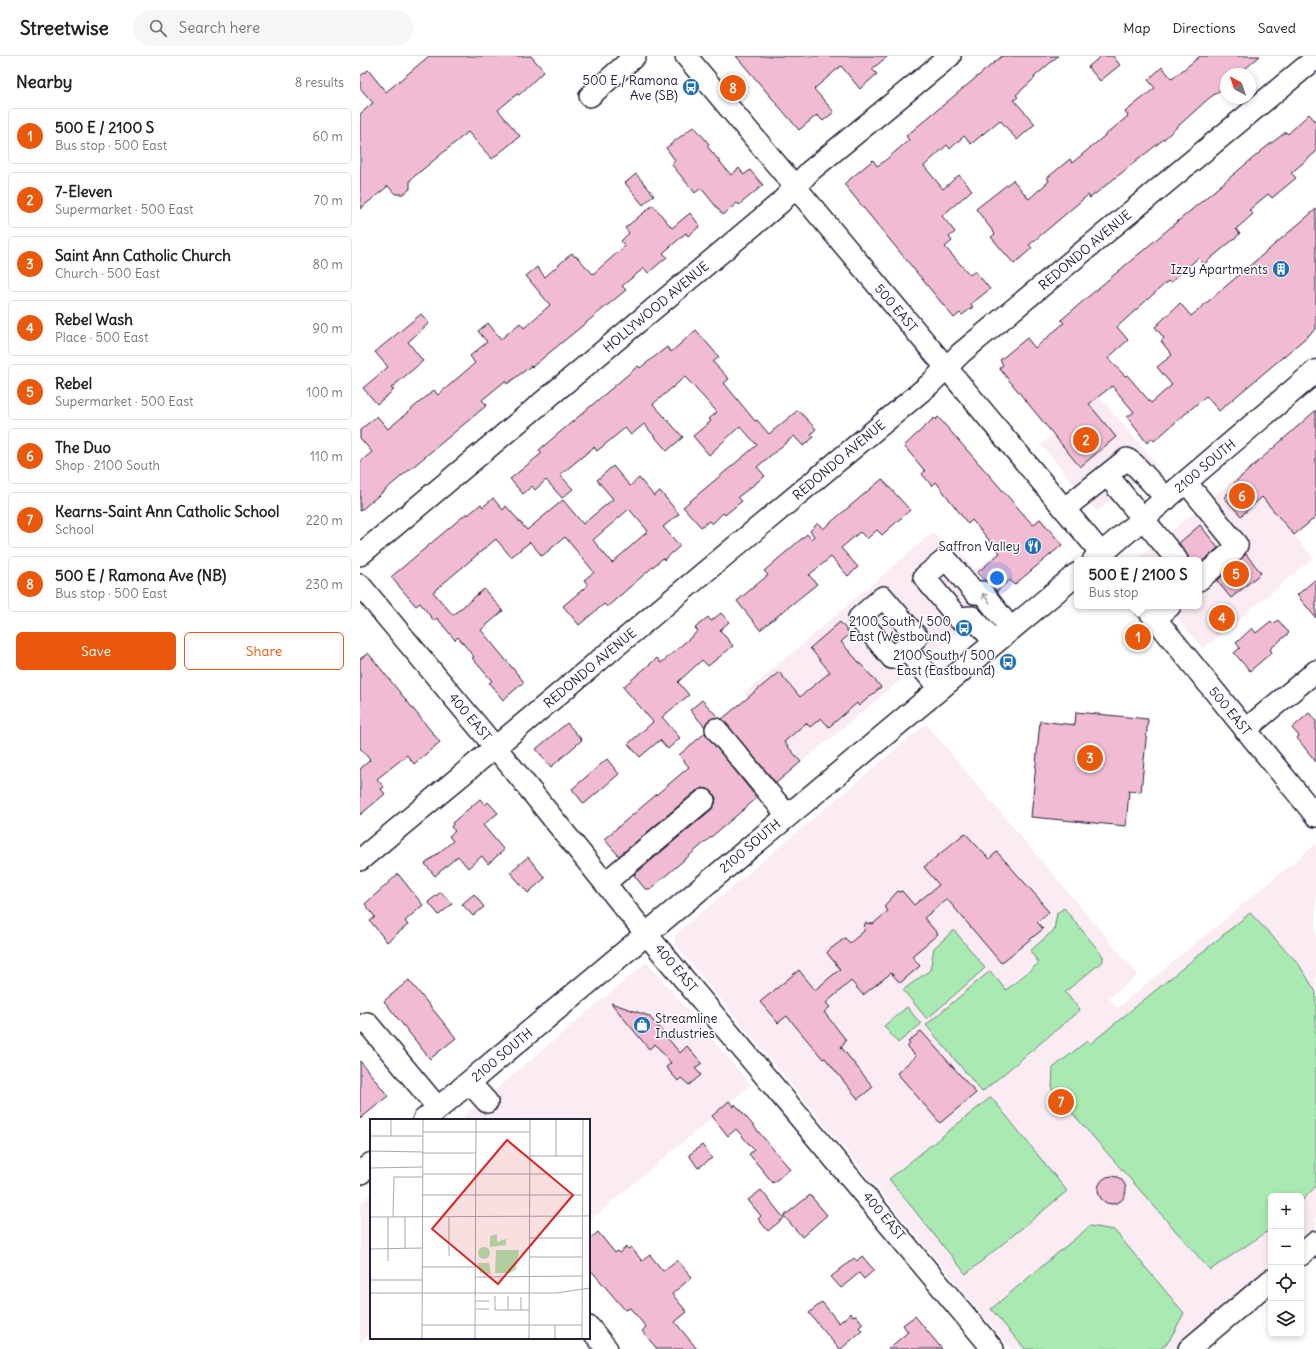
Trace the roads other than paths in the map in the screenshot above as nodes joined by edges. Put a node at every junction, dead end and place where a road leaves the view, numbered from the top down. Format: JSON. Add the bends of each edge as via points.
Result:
{"nodes":[{"id":1,"x":634,"y":56,"type":"edge"},
{"id":2,"x":686,"y":56,"type":"edge"},
{"id":3,"x":950,"y":56,"type":"edge"},
{"id":4,"x":1316,"y":58,"type":"edge"},
{"id":5,"x":590,"y":96,"type":"dead end"},
{"id":6,"x":795,"y":187,"type":"junction"},
{"id":7,"x":946,"y":367,"type":"junction"},
{"id":8,"x":1316,"y":371,"type":"edge"},
{"id":9,"x":1107,"y":475,"type":"junction"},
{"id":10,"x":1186,"y":482,"type":"junction"},
{"id":11,"x":1167,"y":499,"type":"junction"},
{"id":12,"x":1064,"y":509,"type":"junction"},
{"id":13,"x":1144,"y":518,"type":"junction"},
{"id":14,"x":360,"y":555,"type":"edge"},
{"id":15,"x":1100,"y":557,"type":"edge"},
{"id":16,"x":1102,"y":557,"type":"edge"},
{"id":17,"x":1176,"y":557,"type":"edge"},
{"id":18,"x":1074,"y":577,"type":"edge"},
{"id":19,"x":1202,"y":577,"type":"edge"},
{"id":20,"x":360,"y":585,"type":"edge"},
{"id":21,"x":1157,"y":610,"type":"edge"},
{"id":22,"x":905,"y":648,"type":"dead end"},
{"id":23,"x":1316,"y":671,"type":"edge"},
{"id":24,"x":939,"y":688,"type":"junction"},
{"id":25,"x":716,"y":729,"type":"dead end"},
{"id":26,"x":1245,"y":730,"type":"junction"},
{"id":27,"x":495,"y":747,"type":"junction"},
{"id":28,"x":704,"y":800,"type":"dead end"},
{"id":29,"x":787,"y":815,"type":"junction"},
{"id":30,"x":1316,"y":816,"type":"edge"},
{"id":31,"x":360,"y":860,"type":"edge"},
{"id":32,"x":605,"y":883,"type":"junction"},
{"id":33,"x":646,"y":933,"type":"junction"},
{"id":34,"x":367,"y":1023,"type":"dead end"},
{"id":35,"x":469,"y":1082,"type":"junction"},
{"id":36,"x":487,"y":1102,"type":"dead end"},
{"id":37,"x":431,"y":1114,"type":"edge"},
{"id":38,"x":1316,"y":1242,"type":"edge"},
{"id":39,"x":1304,"y":1252,"type":"edge"},
{"id":40,"x":1268,"y":1283,"type":"edge"},
{"id":41,"x":590,"y":1328,"type":"edge"},
{"id":42,"x":607,"y":1349,"type":"edge"},
{"id":43,"x":993,"y":1349,"type":"edge"},
{"id":44,"x":1189,"y":1349,"type":"edge"}],
"edges":[{"from":1,"to":5,"type":"street"},
{"from":2,"to":6,"type":"street","name":"500 EAST"},
{"from":3,"to":6,"type":"street","name":"HOLLYWOOD AVENUE","via":[[810,171]]},
{"from":4,"to":7,"type":"street","name":"REDONDO AVENUE"},
{"from":6,"to":7,"type":"street","name":"500 EAST"},
{"from":6,"to":14,"type":"street","name":"HOLLYWOOD AVENUE","via":[[780,203]]},
{"from":7,"to":12,"type":"street","name":"500 EAST"},
{"from":7,"to":27,"type":"street","name":"REDONDO AVENUE","via":[[930,384]]},
{"from":8,"to":10,"type":"main road","name":"2100 SOUTH"},
{"from":9,"to":11,"type":"street","via":[[1127,459]]},
{"from":9,"to":12,"type":"street"},
{"from":9,"to":13,"type":"street"},
{"from":10,"to":11,"type":"main road","name":"2100 SOUTH"},
{"from":10,"to":19,"type":"street","via":[[1237,545]]},
{"from":11,"to":13,"type":"main road","name":"2100 SOUTH"},
{"from":12,"to":15,"type":"street","name":"500 EAST"},
{"from":13,"to":16,"type":"main road","name":"2100 SOUTH"},
{"from":13,"to":17,"type":"street"},
{"from":18,"to":24,"type":"main road","name":"2100 SOUTH"},
{"from":20,"to":27,"type":"street","name":"400 EAST"},
{"from":21,"to":26,"type":"street","name":"500 EAST"},
{"from":22,"to":24,"type":"street"},
{"from":23,"to":26,"type":"street"},
{"from":24,"to":29,"type":"main road","name":"2100 SOUTH"},
{"from":25,"to":29,"type":"street"},
{"from":26,"to":30,"type":"street","name":"500 EAST"},
{"from":27,"to":31,"type":"street","name":"REDONDO AVENUE"},
{"from":27,"to":32,"type":"street","name":"400 EAST"},
{"from":28,"to":32,"type":"street"},
{"from":29,"to":33,"type":"main road","name":"2100 SOUTH"},
{"from":32,"to":33,"type":"street","name":"400 EAST"},
{"from":33,"to":35,"type":"main road","name":"2100 SOUTH"},
{"from":33,"to":43,"type":"street","name":"400 EAST"},
{"from":34,"to":37,"type":"street"},
{"from":35,"to":36,"type":"street"},
{"from":35,"to":37,"type":"main road","name":"2100 SOUTH"},
{"from":38,"to":39,"type":"street"},
{"from":40,"to":44,"type":"street"},
{"from":41,"to":42,"type":"street"}]}
